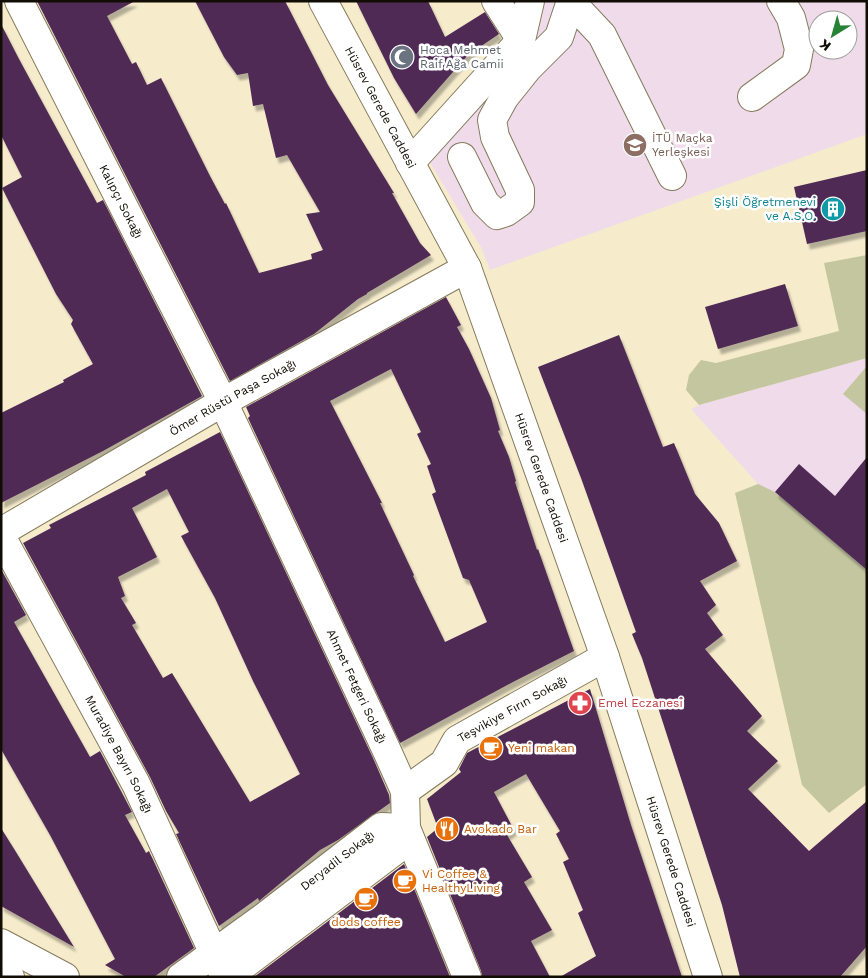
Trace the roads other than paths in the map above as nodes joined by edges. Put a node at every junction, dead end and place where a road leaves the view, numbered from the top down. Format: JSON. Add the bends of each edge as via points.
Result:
{"nodes":[{"id":1,"x":20,"y":1,"type":"edge"},
{"id":2,"x":323,"y":1,"type":"edge"},
{"id":3,"x":496,"y":1,"type":"edge"},
{"id":4,"x":530,"y":1,"type":"edge"},
{"id":5,"x":781,"y":1,"type":"edge"},
{"id":6,"x":571,"y":2,"type":"edge"},
{"id":7,"x":521,"y":40,"type":"junction"},
{"id":8,"x":752,"y":97,"type":"dead end"},
{"id":9,"x":462,"y":157,"type":"dead end"},
{"id":10,"x":410,"y":163,"type":"junction"},
{"id":11,"x":672,"y":176,"type":"dead end"},
{"id":12,"x":468,"y":268,"type":"junction"},
{"id":13,"x":223,"y":402,"type":"junction"},
{"id":14,"x":1,"y":532,"type":"edge"},
{"id":15,"x":1,"y":536,"type":"edge"},
{"id":16,"x":605,"y":657,"type":"junction"},
{"id":17,"x":405,"y":791,"type":"junction"},
{"id":18,"x":406,"y":828,"type":"junction"},
{"id":19,"x":1,"y":943,"type":"edge"},
{"id":20,"x":214,"y":952,"type":"junction"},
{"id":21,"x":1,"y":973,"type":"edge"},
{"id":22,"x":10,"y":977,"type":"edge"},
{"id":23,"x":64,"y":977,"type":"edge"},
{"id":24,"x":181,"y":977,"type":"edge"},
{"id":25,"x":224,"y":977,"type":"edge"},
{"id":26,"x":228,"y":977,"type":"edge"},
{"id":27,"x":467,"y":977,"type":"edge"},
{"id":28,"x":708,"y":977,"type":"edge"}],
"edges":[{"from":1,"to":13,"type":"street","name":"Kalıpçı Sokağı"},
{"from":2,"to":10,"type":"street","name":"Hüsrev Gerede Caddesi"},
{"from":3,"to":7,"type":"street"},
{"from":4,"to":7,"type":"street"},
{"from":5,"to":8,"type":"street","via":[[791,18],[799,49],[796,65]]},
{"from":6,"to":9,"type":"street","via":[[559,37],[528,68],[504,98],[492,120],[495,137],[520,190],[520,202],[497,214],[485,203]]},
{"from":6,"to":11,"type":"street","via":[[602,35]]},
{"from":7,"to":10,"type":"street"},
{"from":10,"to":12,"type":"street","name":"Hüsrev Gerede Caddesi"},
{"from":12,"to":13,"type":"street","name":"Ömer Rüstü Paşa Sokağı"},
{"from":12,"to":16,"type":"street","name":"Hüsrev Gerede Caddesi"},
{"from":13,"to":14,"type":"street","name":"Ömer Rüstü Paşa Sokağı"},
{"from":13,"to":17,"type":"street","name":"Ahmet Fetgeri Sokağı"},
{"from":15,"to":20,"type":"street","name":"Muradiye Bayırı Sokağı","via":[[136,784]]},
{"from":16,"to":17,"type":"street","name":"Teşvikiye Fırın Sokağı","via":[[457,740],[444,763]]},
{"from":16,"to":28,"type":"street","name":"Hüsrev Gerede Caddesi"},
{"from":17,"to":18,"type":"street","name":"Ahmet Fetgeri Sokağı"},
{"from":18,"to":20,"type":"street","name":"Deryadil Sokağı","via":[[381,827]]},
{"from":18,"to":26,"type":"street","name":"Deryadil Sokağı","via":[[397,849]]},
{"from":18,"to":27,"type":"street","name":"Ahmet Fetgeri Sokağı"},
{"from":19,"to":23,"type":"street"},
{"from":20,"to":24,"type":"street","name":"Deryadil Sokağı"},
{"from":20,"to":25,"type":"street","name":"Muradiye Bayırı Sokağı"},
{"from":21,"to":22,"type":"street"}]}
